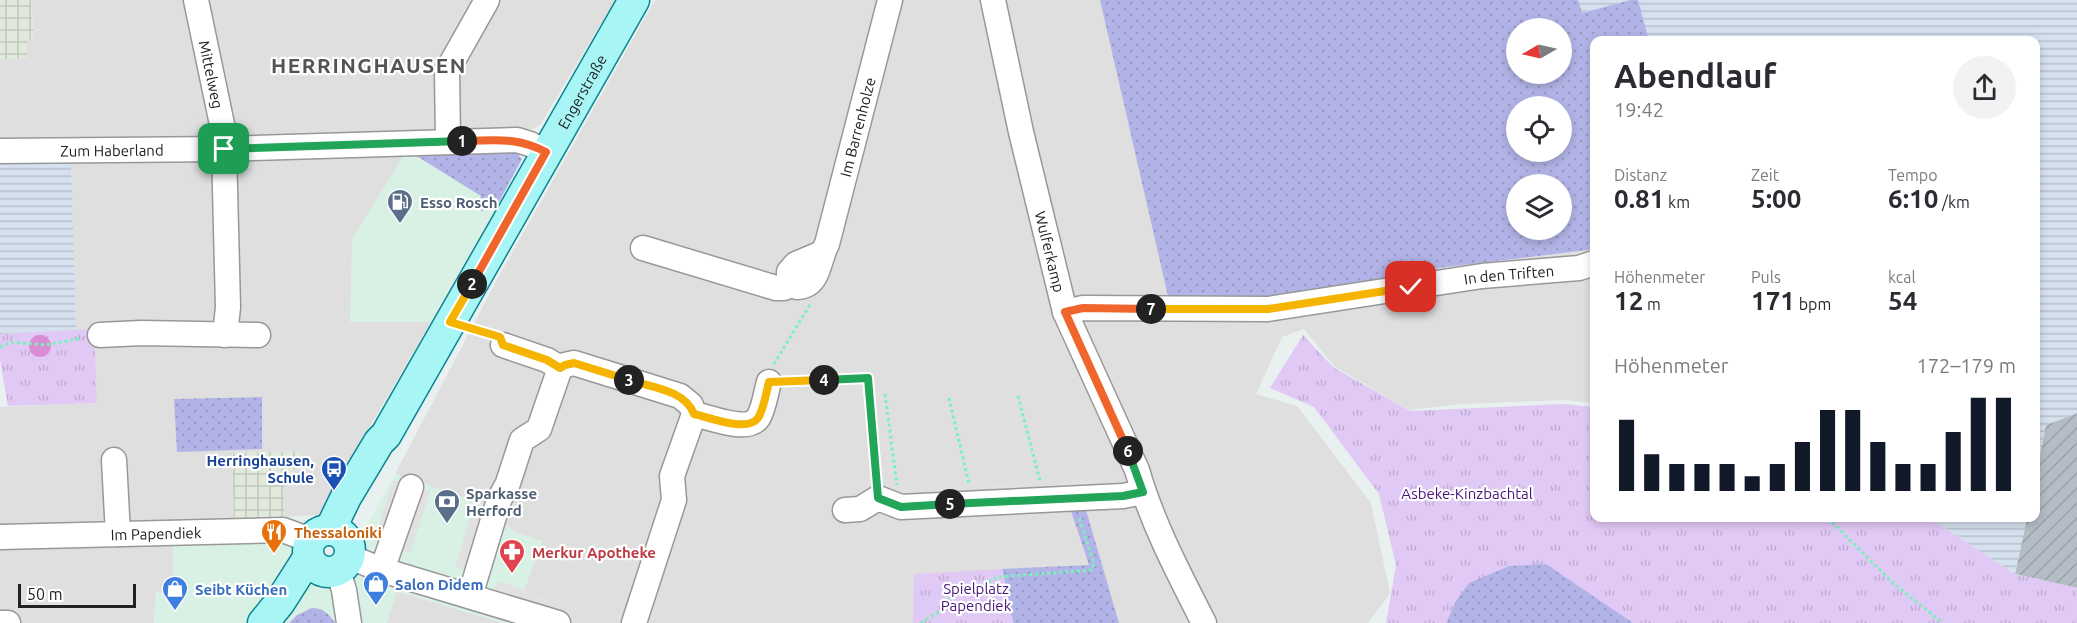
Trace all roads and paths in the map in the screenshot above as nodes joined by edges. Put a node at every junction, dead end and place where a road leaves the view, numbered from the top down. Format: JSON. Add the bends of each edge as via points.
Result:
{"nodes":[{"id":1,"x":196,"y":0,"type":"edge"},
{"id":2,"x":487,"y":0,"type":"edge"},
{"id":3,"x":634,"y":0,"type":"edge"},
{"id":4,"x":890,"y":0,"type":"edge"},
{"id":5,"x":993,"y":0,"type":"edge"},
{"id":6,"x":448,"y":141,"type":"junction"},
{"id":7,"x":224,"y":149,"type":"junction"},
{"id":8,"x":0,"y":151,"type":"edge"},
{"id":9,"x":546,"y":152,"type":"junction"},
{"id":10,"x":643,"y":248,"type":"dead end"},
{"id":11,"x":1590,"y":264,"type":"edge"},
{"id":12,"x":801,"y":283,"type":"junction"},
{"id":13,"x":1065,"y":312,"type":"junction"},
{"id":14,"x":450,"y":322,"type":"junction"},
{"id":15,"x":100,"y":335,"type":"dead end"},
{"id":16,"x":225,"y":335,"type":"junction"},
{"id":17,"x":258,"y":335,"type":"dead end"},
{"id":18,"x":65,"y":341,"type":"dead end"},
{"id":19,"x":503,"y":345,"type":"joint"},
{"id":20,"x":0,"y":347,"type":"edge"},
{"id":21,"x":560,"y":368,"type":"junction"},
{"id":22,"x":769,"y":382,"type":"junction"},
{"id":23,"x":885,"y":394,"type":"dead end"},
{"id":24,"x":1018,"y":396,"type":"dead end"},
{"id":25,"x":949,"y":398,"type":"dead end"},
{"id":26,"x":694,"y":414,"type":"junction"},
{"id":27,"x":114,"y":460,"type":"dead end"},
{"id":28,"x":411,"y":487,"type":"dead end"},
{"id":29,"x":1143,"y":492,"type":"junction"},
{"id":30,"x":878,"y":498,"type":"junction"},
{"id":31,"x":1073,"y":498,"type":"junction"},
{"id":32,"x":1045,"y":500,"type":"junction"},
{"id":33,"x":974,"y":503,"type":"junction"},
{"id":34,"x":901,"y":507,"type":"junction"},
{"id":35,"x":845,"y":510,"type":"dead end"},
{"id":36,"x":1832,"y":522,"type":"edge"},
{"id":37,"x":118,"y":534,"type":"junction"},
{"id":38,"x":0,"y":537,"type":"edge"},
{"id":39,"x":329,"y":552,"type":"junction"},
{"id":40,"x":382,"y":570,"type":"junction"},
{"id":41,"x":470,"y":596,"type":"junction"},
{"id":42,"x":0,"y":622,"type":"edge"},
{"id":43,"x":8,"y":623,"type":"edge"},
{"id":44,"x":263,"y":623,"type":"edge"},
{"id":45,"x":274,"y":623,"type":"edge"},
{"id":46,"x":349,"y":623,"type":"edge"},
{"id":47,"x":558,"y":623,"type":"edge"},
{"id":48,"x":634,"y":623,"type":"edge"},
{"id":49,"x":921,"y":623,"type":"edge"},
{"id":50,"x":1204,"y":623,"type":"edge"},
{"id":51,"x":1943,"y":623,"type":"edge"}],
"edges":[{"from":1,"to":7,"type":"street","name":"Mittelweg"},
{"from":2,"to":6,"type":"street","via":[[447,71]]},
{"from":3,"to":9,"type":"main road","name":"Engerstraße"},
{"from":4,"to":12,"type":"street","name":"Im Barrenholze","via":[[827,244],[822,254],[796,264],[789,272]]},
{"from":5,"to":13,"type":"street","name":"Wulferkamp"},
{"from":6,"to":7,"type":"street","name":"Zum Haberland"},
{"from":6,"to":9,"type":"street","name":"Zum Haberland","via":[[517,140]]},
{"from":7,"to":8,"type":"street","name":"Zum Haberland"},
{"from":7,"to":16,"type":"street","via":[[228,307]]},
{"from":9,"to":14,"type":"main road","name":"Engerstraße"},
{"from":10,"to":12,"type":"street","via":[[776,288]]},
{"from":11,"to":13,"type":"street","name":"In den Triften","via":[[1482,276],[1268,309],[1083,308]]},
{"from":12,"to":22,"type":"path","via":[[813,289],[811,304],[773,366]]},
{"from":13,"to":29,"type":"street","name":"Wulferkamp","via":[[1137,470]]},
{"from":14,"to":19,"type":"path","via":[[500,337]]},
{"from":14,"to":39,"type":"main road","name":"Engerstraße","via":[[386,435],[386,446]]},
{"from":15,"to":16,"type":"street"},
{"from":16,"to":17,"type":"street"},
{"from":18,"to":20,"type":"path","via":[[46,345],[12,342]]},
{"from":19,"to":21,"type":"street"},
{"from":21,"to":26,"type":"street","via":[[574,363],[681,396]]},
{"from":21,"to":41,"type":"street","via":[[539,429],[522,440],[498,500]]},
{"from":22,"to":26,"type":"street","via":[[759,417],[753,423],[743,426]]},
{"from":22,"to":30,"type":"path","via":[[868,378]]},
{"from":23,"to":34,"type":"path"},
{"from":24,"to":32,"type":"path"},
{"from":25,"to":33,"type":"path"},
{"from":26,"to":48,"type":"street","via":[[672,476],[674,500]]},
{"from":27,"to":37,"type":"street"},
{"from":28,"to":40,"type":"street"},
{"from":29,"to":31,"type":"street"},
{"from":29,"to":50,"type":"street","name":"Wulferkamp"},
{"from":30,"to":34,"type":"street"},
{"from":30,"to":35,"type":"street","via":[[860,509]]},
{"from":31,"to":32,"type":"street"},
{"from":31,"to":49,"type":"path","via":[[1094,564],[1092,570],[998,578],[975,589],[951,593],[945,608]]},
{"from":32,"to":33,"type":"street"},
{"from":33,"to":34,"type":"street"},
{"from":36,"to":51,"type":"path","via":[[1893,583]]},
{"from":37,"to":38,"type":"street","name":"Im Papendiek"},
{"from":37,"to":39,"type":"street","name":"Im Papendiek","via":[[283,530]]},
{"from":39,"to":40,"type":"street","name":"Im Papendiek"},
{"from":39,"to":44,"type":"main road","name":"Engerstraße"},
{"from":39,"to":45,"type":"main road","name":"Engerstraße"},
{"from":39,"to":46,"type":"street","via":[[344,590]]},
{"from":40,"to":41,"type":"street","name":"Im Papendiek"},
{"from":41,"to":47,"type":"street","name":"Im Papendiek"},
{"from":42,"to":43,"type":"street"}]}
